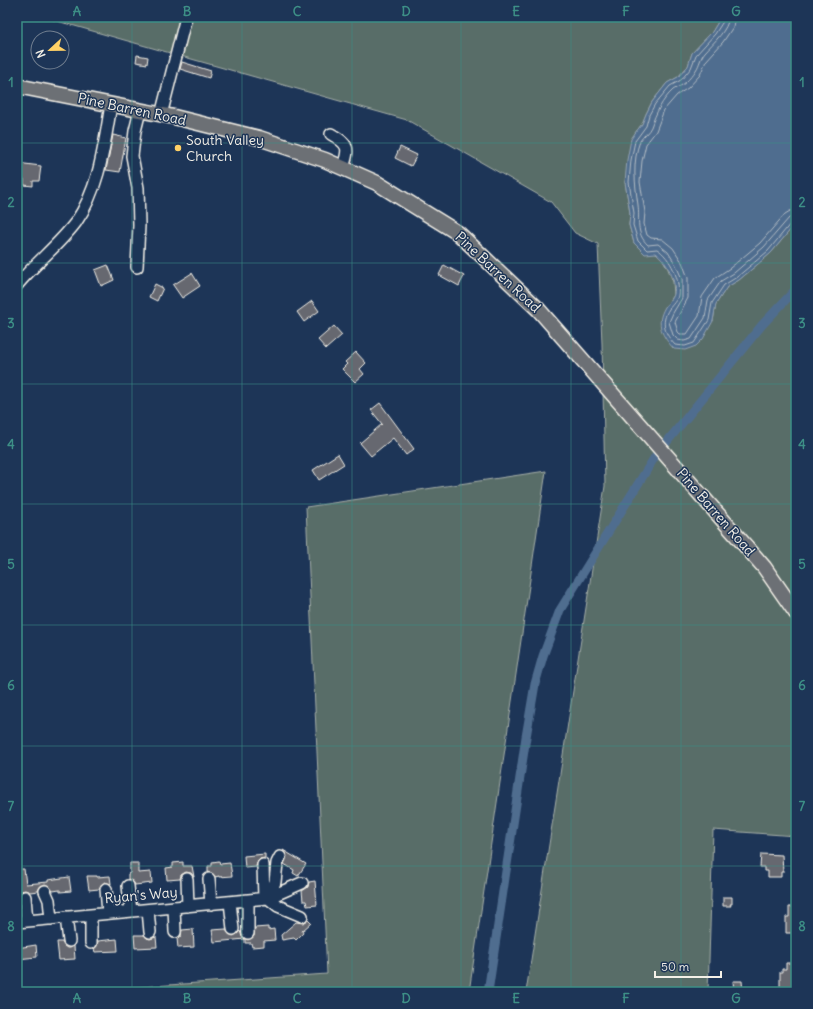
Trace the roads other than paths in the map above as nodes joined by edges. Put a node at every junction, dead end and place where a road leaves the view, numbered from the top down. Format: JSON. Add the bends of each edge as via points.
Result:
{"nodes":[{"id":1,"x":186,"y":17,"type":"edge"},
{"id":2,"x":17,"y":86,"type":"edge"},
{"id":3,"x":111,"y":105,"type":"junction"},
{"id":4,"x":140,"y":111,"type":"junction"},
{"id":5,"x":161,"y":115,"type":"junction"},
{"id":6,"x":331,"y":134,"type":"dead end"},
{"id":7,"x":343,"y":168,"type":"junction"},
{"id":8,"x":137,"y":267,"type":"dead end"},
{"id":9,"x":17,"y":285,"type":"edge"},
{"id":10,"x":796,"y":613,"type":"edge"},
{"id":11,"x":280,"y":857,"type":"dead end"},
{"id":12,"x":263,"y":865,"type":"dead end"},
{"id":13,"x":187,"y":879,"type":"dead end"},
{"id":14,"x":209,"y":879,"type":"dead end"},
{"id":15,"x":302,"y":883,"type":"dead end"},
{"id":16,"x":128,"y":886,"type":"dead end"},
{"id":17,"x":106,"y":889,"type":"dead end"},
{"id":18,"x":45,"y":891,"type":"dead end"},
{"id":19,"x":24,"y":897,"type":"dead end"},
{"id":20,"x":266,"y":898,"type":"junction"},
{"id":21,"x":248,"y":900,"type":"junction"},
{"id":22,"x":230,"y":902,"type":"junction"},
{"id":23,"x":211,"y":904,"type":"junction"},
{"id":24,"x":188,"y":906,"type":"junction"},
{"id":25,"x":174,"y":907,"type":"junction"},
{"id":26,"x":148,"y":910,"type":"junction"},
{"id":27,"x":131,"y":911,"type":"junction"},
{"id":28,"x":108,"y":913,"type":"junction"},
{"id":29,"x":91,"y":915,"type":"junction"},
{"id":30,"x":302,"y":916,"type":"dead end"},
{"id":31,"x":66,"y":917,"type":"junction"},
{"id":32,"x":51,"y":919,"type":"junction"},
{"id":33,"x":22,"y":921,"type":"edge"},
{"id":34,"x":233,"y":929,"type":"dead end"},
{"id":35,"x":150,"y":932,"type":"dead end"},
{"id":36,"x":175,"y":932,"type":"dead end"},
{"id":37,"x":248,"y":933,"type":"dead end"},
{"id":38,"x":69,"y":941,"type":"dead end"},
{"id":39,"x":91,"y":943,"type":"dead end"}],
"edges":[{"from":1,"to":5,"type":"street"},
{"from":2,"to":3,"type":"main road","name":"Pine Barren Road"},
{"from":3,"to":4,"type":"main road","name":"Pine Barren Road"},
{"from":3,"to":9,"type":"street","via":[[99,174],[89,201],[76,222]]},
{"from":4,"to":5,"type":"main road","name":"Pine Barren Road"},
{"from":4,"to":8,"type":"street","via":[[132,156],[138,188]]},
{"from":5,"to":7,"type":"main road","name":"Pine Barren Road","via":[[259,138]]},
{"from":6,"to":7,"type":"street","via":[[344,141],[346,146],[348,153]]},
{"from":7,"to":10,"type":"main road","name":"Pine Barren Road","via":[[377,183],[458,233],[538,309],[764,567]]},
{"from":11,"to":20,"type":"street","via":[[275,882]]},
{"from":12,"to":20,"type":"street"},
{"from":13,"to":24,"type":"street"},
{"from":14,"to":23,"type":"street"},
{"from":15,"to":20,"type":"street","name":"Ryan's Way"},
{"from":16,"to":27,"type":"street"},
{"from":17,"to":28,"type":"street"},
{"from":18,"to":32,"type":"street","via":[[49,900]]},
{"from":19,"to":33,"type":"street"},
{"from":20,"to":21,"type":"street","name":"Ryan's Way"},
{"from":20,"to":30,"type":"street"},
{"from":21,"to":22,"type":"street","name":"Ryan's Way"},
{"from":21,"to":37,"type":"street"},
{"from":22,"to":23,"type":"street","name":"Ryan's Way"},
{"from":22,"to":34,"type":"street"},
{"from":23,"to":24,"type":"street","name":"Ryan's Way"},
{"from":24,"to":25,"type":"street","name":"Ryan's Way"},
{"from":25,"to":26,"type":"street","name":"Ryan's Way"},
{"from":25,"to":36,"type":"street"},
{"from":26,"to":27,"type":"street","name":"Ryan's Way"},
{"from":26,"to":35,"type":"street"},
{"from":27,"to":28,"type":"street","name":"Ryan's Way"},
{"from":28,"to":29,"type":"street","name":"Ryan's Way"},
{"from":29,"to":31,"type":"street","name":"Ryan's Way"},
{"from":29,"to":39,"type":"street"},
{"from":31,"to":32,"type":"street","name":"Ryan's Way"},
{"from":31,"to":38,"type":"street"},
{"from":32,"to":33,"type":"street","name":"Ryan's Way"}]}
